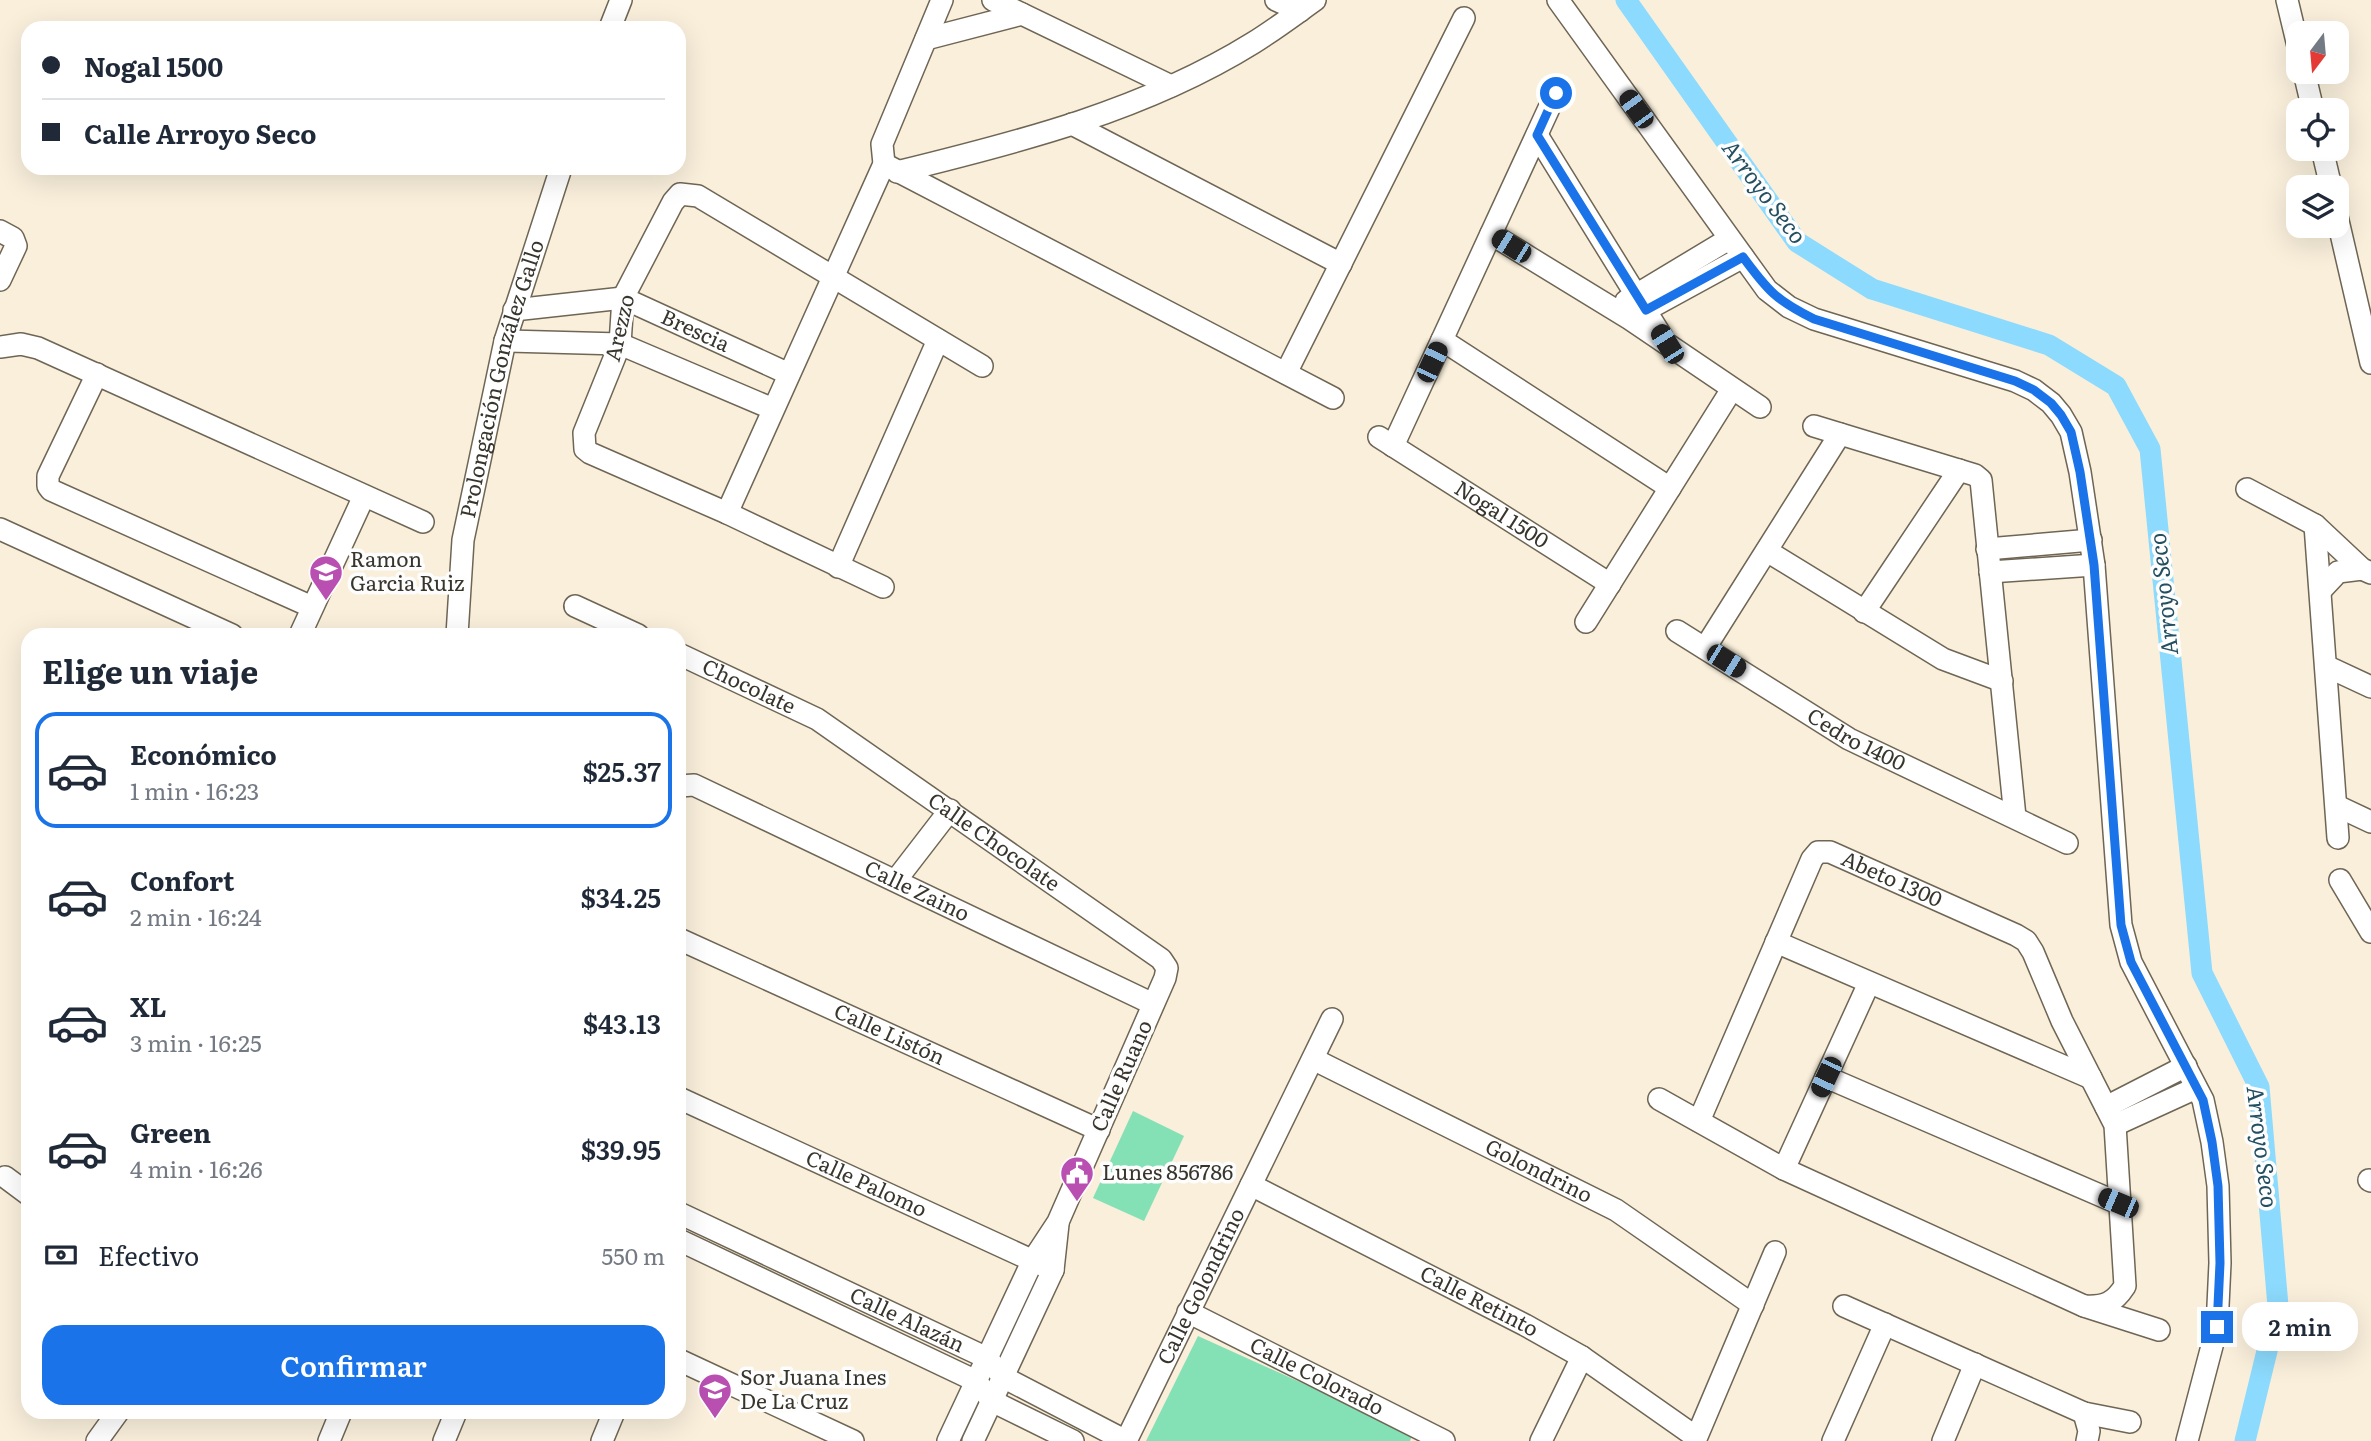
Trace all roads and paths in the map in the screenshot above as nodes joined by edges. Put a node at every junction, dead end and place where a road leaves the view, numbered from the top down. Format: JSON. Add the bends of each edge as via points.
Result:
{"nodes":[{"id":1,"x":621,"y":0,"type":"edge"},
{"id":2,"x":942,"y":0,"type":"edge"},
{"id":3,"x":993,"y":0,"type":"edge"},
{"id":4,"x":1276,"y":0,"type":"edge"},
{"id":5,"x":2287,"y":0,"type":"edge"},
{"id":6,"x":1558,"y":1,"type":"edge"},
{"id":7,"x":1307,"y":5,"type":"edge"},
{"id":8,"x":1023,"y":14,"type":"junction"},
{"id":9,"x":1464,"y":18,"type":"dead end"},
{"id":10,"x":613,"y":21,"type":"edge"},
{"id":11,"x":2292,"y":21,"type":"edge"},
{"id":12,"x":926,"y":39,"type":"junction"},
{"id":13,"x":1171,"y":86,"type":"junction"},
{"id":14,"x":1556,"y":93,"type":"dead end"},
{"id":15,"x":1072,"y":124,"type":"junction"},
{"id":16,"x":1537,"y":135,"type":"junction"},
{"id":17,"x":890,"y":168,"type":"junction"},
{"id":18,"x":559,"y":175,"type":"edge"},
{"id":19,"x":0,"y":231,"type":"edge"},
{"id":20,"x":1491,"y":234,"type":"junction"},
{"id":21,"x":2342,"y":238,"type":"edge"},
{"id":22,"x":1729,"y":239,"type":"junction"},
{"id":23,"x":1743,"y":257,"type":"junction"},
{"id":24,"x":1341,"y":264,"type":"junction"},
{"id":25,"x":834,"y":275,"type":"junction"},
{"id":26,"x":0,"y":280,"type":"edge"},
{"id":27,"x":623,"y":298,"type":"junction"},
{"id":28,"x":1631,"y":309,"type":"junction"},
{"id":29,"x":514,"y":310,"type":"junction"},
{"id":30,"x":938,"y":340,"type":"junction"},
{"id":31,"x":1442,"y":340,"type":"junction"},
{"id":32,"x":505,"y":341,"type":"junction"},
{"id":33,"x":620,"y":344,"type":"junction"},
{"id":34,"x":0,"y":347,"type":"edge"},
{"id":35,"x":2371,"y":363,"type":"edge"},
{"id":36,"x":982,"y":366,"type":"dead end"},
{"id":37,"x":1286,"y":373,"type":"junction"},
{"id":38,"x":97,"y":374,"type":"junction"},
{"id":39,"x":789,"y":374,"type":"junction"},
{"id":40,"x":1732,"y":389,"type":"junction"},
{"id":41,"x":1333,"y":398,"type":"dead end"},
{"id":42,"x":1760,"y":407,"type":"dead end"},
{"id":43,"x":774,"y":409,"type":"junction"},
{"id":44,"x":1814,"y":426,"type":"dead end"},
{"id":45,"x":1840,"y":434,"type":"junction"},
{"id":46,"x":1959,"y":470,"type":"junction"},
{"id":47,"x":1670,"y":488,"type":"junction"},
{"id":48,"x":2247,"y":489,"type":"dead end"},
{"id":49,"x":363,"y":495,"type":"junction"},
{"id":50,"x":727,"y":513,"type":"junction"},
{"id":51,"x":423,"y":522,"type":"dead end"},
{"id":52,"x":2315,"y":524,"type":"junction"},
{"id":53,"x":0,"y":529,"type":"edge"},
{"id":54,"x":2091,"y":540,"type":"junction"},
{"id":55,"x":1987,"y":549,"type":"junction"},
{"id":56,"x":1767,"y":551,"type":"junction"},
{"id":57,"x":2094,"y":565,"type":"junction"},
{"id":58,"x":838,"y":567,"type":"junction"},
{"id":59,"x":2367,"y":571,"type":"edge"},
{"id":60,"x":1990,"y":572,"type":"junction"},
{"id":61,"x":1610,"y":584,"type":"junction"},
{"id":62,"x":883,"y":587,"type":"dead end"},
{"id":63,"x":2322,"y":589,"type":"junction"},
{"id":64,"x":575,"y":606,"type":"dead end"},
{"id":65,"x":312,"y":607,"type":"junction"},
{"id":66,"x":1864,"y":612,"type":"junction"},
{"id":67,"x":1586,"y":622,"type":"dead end"},
{"id":68,"x":217,"y":628,"type":"edge"},
{"id":69,"x":303,"y":628,"type":"edge"},
{"id":70,"x":457,"y":628,"type":"edge"},
{"id":71,"x":623,"y":628,"type":"edge"},
{"id":72,"x":1676,"y":631,"type":"dead end"},
{"id":73,"x":1705,"y":648,"type":"junction"},
{"id":74,"x":686,"y":657,"type":"edge"},
{"id":75,"x":2326,"y":666,"type":"junction"},
{"id":76,"x":2002,"y":681,"type":"junction"},
{"id":77,"x":2371,"y":687,"type":"edge"},
{"id":78,"x":817,"y":719,"type":"joint"},
{"id":79,"x":686,"y":785,"type":"edge"},
{"id":80,"x":2337,"y":806,"type":"junction"},
{"id":81,"x":950,"y":810,"type":"junction"},
{"id":82,"x":2015,"y":817,"type":"junction"},
{"id":83,"x":2371,"y":822,"type":"edge"},
{"id":84,"x":2338,"y":838,"type":"dead end"},
{"id":85,"x":2067,"y":843,"type":"dead end"},
{"id":86,"x":896,"y":880,"type":"junction"},
{"id":87,"x":2340,"y":880,"type":"dead end"},
{"id":88,"x":2371,"y":932,"type":"edge"},
{"id":89,"x":686,"y":942,"type":"edge"},
{"id":90,"x":1776,"y":942,"type":"junction"},
{"id":91,"x":1167,"y":968,"type":"joint"},
{"id":92,"x":1869,"y":983,"type":"junction"},
{"id":93,"x":1153,"y":1004,"type":"junction"},
{"id":94,"x":1332,"y":1019,"type":"dead end"},
{"id":95,"x":1312,"y":1059,"type":"junction"},
{"id":96,"x":2186,"y":1066,"type":"junction"},
{"id":97,"x":1826,"y":1077,"type":"junction"},
{"id":98,"x":2091,"y":1078,"type":"junction"},
{"id":99,"x":2196,"y":1087,"type":"junction"},
{"id":100,"x":1660,"y":1099,"type":"dead end"},
{"id":101,"x":686,"y":1101,"type":"edge"},
{"id":102,"x":2110,"y":1116,"type":"junction"},
{"id":103,"x":1699,"y":1121,"type":"junction"},
{"id":104,"x":1098,"y":1130,"type":"junction"},
{"id":105,"x":1784,"y":1169,"type":"junction"},
{"id":106,"x":5,"y":1177,"type":"dead end"},
{"id":107,"x":1251,"y":1185,"type":"junction"},
{"id":108,"x":21,"y":1189,"type":"edge"},
{"id":109,"x":2118,"y":1203,"type":"junction"},
{"id":110,"x":686,"y":1216,"type":"edge"},
{"id":111,"x":1058,"y":1222,"type":"junction"},
{"id":112,"x":686,"y":1243,"type":"edge"},
{"id":113,"x":1775,"y":1252,"type":"dead end"},
{"id":114,"x":1033,"y":1260,"type":"junction"},
{"id":115,"x":1054,"y":1270,"type":"junction"},
{"id":116,"x":1753,"y":1305,"type":"junction"},
{"id":117,"x":1844,"y":1306,"type":"dead end"},
{"id":118,"x":2084,"y":1306,"type":"junction"},
{"id":119,"x":1188,"y":1312,"type":"junction"},
{"id":120,"x":1885,"y":1324,"type":"junction"},
{"id":121,"x":2159,"y":1330,"type":"dead end"},
{"id":122,"x":1581,"y":1357,"type":"junction"},
{"id":123,"x":987,"y":1358,"type":"junction"},
{"id":124,"x":686,"y":1363,"type":"edge"},
{"id":125,"x":1975,"y":1364,"type":"junction"},
{"id":126,"x":1003,"y":1377,"type":"junction"},
{"id":127,"x":976,"y":1381,"type":"junction"},
{"id":128,"x":992,"y":1401,"type":"junction"},
{"id":129,"x":2084,"y":1413,"type":"junction"},
{"id":130,"x":113,"y":1419,"type":"edge"},
{"id":131,"x":337,"y":1419,"type":"edge"},
{"id":132,"x":453,"y":1419,"type":"edge"},
{"id":133,"x":611,"y":1419,"type":"edge"},
{"id":134,"x":2130,"y":1422,"type":"dead end"},
{"id":135,"x":1695,"y":1439,"type":"edge"},
{"id":136,"x":97,"y":1441,"type":"edge"},
{"id":137,"x":329,"y":1441,"type":"edge"},
{"id":138,"x":444,"y":1441,"type":"edge"},
{"id":139,"x":602,"y":1441,"type":"edge"},
{"id":140,"x":853,"y":1441,"type":"edge"},
{"id":141,"x":948,"y":1441,"type":"edge"},
{"id":142,"x":973,"y":1441,"type":"edge"},
{"id":143,"x":1073,"y":1441,"type":"edge"},
{"id":144,"x":1126,"y":1441,"type":"edge"},
{"id":145,"x":1444,"y":1441,"type":"edge"},
{"id":146,"x":1541,"y":1441,"type":"edge"},
{"id":147,"x":1833,"y":1441,"type":"edge"},
{"id":148,"x":1943,"y":1441,"type":"edge"},
{"id":149,"x":2087,"y":1441,"type":"edge"},
{"id":150,"x":2186,"y":1441,"type":"edge"}],
"edges":[{"from":1,"to":10,"type":"street"},
{"from":2,"to":12,"type":"street"},
{"from":3,"to":8,"type":"street"},
{"from":4,"to":7,"type":"street"},
{"from":5,"to":11,"type":"street"},
{"from":6,"to":22,"type":"street"},
{"from":7,"to":13,"type":"street","via":[[1252,43]]},
{"from":8,"to":12,"type":"street"},
{"from":8,"to":13,"type":"street"},
{"from":9,"to":24,"type":"street"},
{"from":12,"to":17,"type":"street","via":[[882,144]]},
{"from":13,"to":15,"type":"street"},
{"from":14,"to":16,"type":"street","name":"Nogal 1500"},
{"from":15,"to":17,"type":"street","via":[[993,148]]},
{"from":15,"to":24,"type":"street"},
{"from":16,"to":20,"type":"street","name":"Nogal 1500"},
{"from":16,"to":28,"type":"street"},
{"from":17,"to":25,"type":"street"},
{"from":17,"to":37,"type":"street"},
{"from":18,"to":29,"type":"street","name":"Prolongación González Gallo"},
{"from":19,"to":26,"type":"street","via":[[13,238],[16,246]]},
{"from":20,"to":28,"type":"street"},
{"from":20,"to":31,"type":"street","name":"Nogal 1500"},
{"from":21,"to":35,"type":"street"},
{"from":22,"to":23,"type":"street"},
{"from":22,"to":28,"type":"street"},
{"from":23,"to":28,"type":"street"},
{"from":23,"to":54,"type":"street","via":[[1767,290],[1814,319],[2015,381],[2051,403],[2071,432]]},
{"from":24,"to":37,"type":"street"},
{"from":25,"to":27,"type":"street","name":"Arezzo","via":[[698,196],[680,194]]},
{"from":25,"to":30,"type":"street","name":"Arezzo"},
{"from":25,"to":39,"type":"street"},
{"from":27,"to":29,"type":"street"},
{"from":27,"to":33,"type":"street","name":"Arezzo"},
{"from":27,"to":39,"type":"street","name":"Brescia"},
{"from":28,"to":40,"type":"street","via":[[1667,344]]},
{"from":29,"to":32,"type":"street","name":"Prolongación González Gallo"},
{"from":30,"to":36,"type":"street","name":"Arezzo"},
{"from":30,"to":58,"type":"street"},
{"from":31,"to":47,"type":"street"},
{"from":31,"to":61,"type":"street","name":"Nogal 1500","via":[[1386,441]]},
{"from":32,"to":33,"type":"street","name":"Brescia"},
{"from":32,"to":70,"type":"street","name":"Prolongación González Gallo","via":[[463,540]]},
{"from":33,"to":43,"type":"street","name":"Brescia"},
{"from":33,"to":50,"type":"street","name":"Arezzo","via":[[584,433],[585,449]]},
{"from":34,"to":38,"type":"street","via":[[20,344],[38,348]]},
{"from":37,"to":41,"type":"street"},
{"from":38,"to":49,"type":"street"},
{"from":38,"to":65,"type":"street","via":[[48,476],[51,490]]},
{"from":39,"to":43,"type":"street"},
{"from":40,"to":42,"type":"street"},
{"from":40,"to":47,"type":"street"},
{"from":43,"to":50,"type":"street"},
{"from":44,"to":45,"type":"street"},
{"from":45,"to":46,"type":"street"},
{"from":45,"to":56,"type":"street"},
{"from":46,"to":55,"type":"street","via":[[1981,480]]},
{"from":46,"to":66,"type":"street"},
{"from":47,"to":61,"type":"street"},
{"from":48,"to":52,"type":"street"},
{"from":49,"to":51,"type":"street"},
{"from":49,"to":65,"type":"street"},
{"from":50,"to":58,"type":"street","name":"Arezzo"},
{"from":52,"to":59,"type":"street"},
{"from":52,"to":63,"type":"street"},
{"from":53,"to":68,"type":"street"},
{"from":54,"to":55,"type":"street"},
{"from":54,"to":57,"type":"street"},
{"from":55,"to":60,"type":"street"},
{"from":56,"to":66,"type":"street"},
{"from":56,"to":73,"type":"street"},
{"from":57,"to":60,"type":"street"},
{"from":57,"to":96,"type":"street","via":[[2121,925],[2131,962]]},
{"from":58,"to":62,"type":"street","name":"Arezzo"},
{"from":59,"to":63,"type":"street","via":[[2338,572]]},
{"from":60,"to":76,"type":"street"},
{"from":61,"to":67,"type":"street"},
{"from":63,"to":75,"type":"street"},
{"from":64,"to":71,"type":"street"},
{"from":65,"to":69,"type":"street"},
{"from":66,"to":76,"type":"street","via":[[1943,659]]},
{"from":72,"to":73,"type":"street","name":"Cedro 1400"},
{"from":73,"to":82,"type":"street","name":"Cedro 1400","via":[[1849,739]]},
{"from":74,"to":78,"type":"street","name":"Chocolate"},
{"from":75,"to":77,"type":"street"},
{"from":75,"to":80,"type":"street"},
{"from":76,"to":82,"type":"street"},
{"from":78,"to":81,"type":"street","name":"Calle Chocolate"},
{"from":79,"to":86,"type":"street","name":"Calle Zaino"},
{"from":80,"to":83,"type":"street"},
{"from":80,"to":84,"type":"street"},
{"from":81,"to":86,"type":"street"},
{"from":81,"to":91,"type":"street","name":"Calle Chocolate","via":[[1161,959]]},
{"from":82,"to":85,"type":"street","name":"Cedro 1400"},
{"from":86,"to":93,"type":"street","name":"Calle Zaino"},
{"from":87,"to":88,"type":"street"},
{"from":89,"to":104,"type":"street","name":"Calle Listón"},
{"from":90,"to":92,"type":"street"},
{"from":90,"to":98,"type":"street","name":"Abeto 1300","via":[[1812,859],[1818,852],[1830,852],[2026,941]]},
{"from":90,"to":103,"type":"street","name":"Abeto 1300"},
{"from":91,"to":93,"type":"street","name":"Calle Ruano"},
{"from":92,"to":97,"type":"street"},
{"from":92,"to":98,"type":"street"},
{"from":93,"to":104,"type":"street","name":"Calle Ruano"},
{"from":94,"to":95,"type":"street","name":"Calle Golondrino"},
{"from":95,"to":107,"type":"street","name":"Calle Golondrino"},
{"from":95,"to":116,"type":"street","name":"Golondrino","via":[[1616,1210]]},
{"from":96,"to":99,"type":"street"},
{"from":96,"to":102,"type":"street"},
{"from":97,"to":105,"type":"street"},
{"from":97,"to":109,"type":"street"},
{"from":98,"to":102,"type":"street","name":"Abeto 1300"},
{"from":99,"to":102,"type":"street"},
{"from":99,"to":150,"type":"street","via":[[2203,1100],[2218,1186],[2219,1285],[2217,1327]]},
{"from":100,"to":103,"type":"street"},
{"from":101,"to":114,"type":"street","name":"Calle Palomo"},
{"from":102,"to":109,"type":"street","name":"Abeto 1300"},
{"from":103,"to":105,"type":"street"},
{"from":104,"to":111,"type":"street","name":"Calle Ruano"},
{"from":105,"to":118,"type":"street"},
{"from":106,"to":108,"type":"street"},
{"from":107,"to":119,"type":"street","name":"Calle Golondrino"},
{"from":107,"to":122,"type":"street","name":"Calle Retinto"},
{"from":109,"to":118,"type":"street","name":"Abeto 1300","via":[[2124,1286],[2107,1305]]},
{"from":110,"to":123,"type":"street","name":"Calle Alazán"},
{"from":111,"to":114,"type":"street","name":"Calle Ruano"},
{"from":111,"to":115,"type":"street","name":"Calle Ruano"},
{"from":112,"to":127,"type":"street","name":"Calle Alazán"},
{"from":113,"to":116,"type":"street"},
{"from":114,"to":115,"type":"street","name":"Calle Palomo"},
{"from":114,"to":123,"type":"street","name":"Calle Ruano"},
{"from":115,"to":126,"type":"street","name":"Calle Ruano"},
{"from":116,"to":135,"type":"street"},
{"from":117,"to":120,"type":"street"},
{"from":118,"to":121,"type":"street"},
{"from":119,"to":144,"type":"street","name":"Calle Golondrino"},
{"from":119,"to":145,"type":"street","name":"Calle Colorado"},
{"from":120,"to":125,"type":"street"},
{"from":120,"to":147,"type":"street"},
{"from":122,"to":135,"type":"street","name":"Calle Retinto"},
{"from":122,"to":146,"type":"street"},
{"from":123,"to":126,"type":"street","name":"Calle Alazán"},
{"from":123,"to":127,"type":"street","name":"Calle Ruano"},
{"from":124,"to":140,"type":"street"},
{"from":125,"to":129,"type":"street"},
{"from":125,"to":148,"type":"street"},
{"from":126,"to":128,"type":"street","name":"Calle Ruano"},
{"from":126,"to":144,"type":"street","name":"Calle Alazán"},
{"from":127,"to":128,"type":"street","name":"Calle Alazán"},
{"from":127,"to":141,"type":"street","name":"Calle Ruano"},
{"from":128,"to":142,"type":"street","name":"Calle Ruano"},
{"from":128,"to":143,"type":"street","name":"Calle Alazán"},
{"from":129,"to":134,"type":"street"},
{"from":129,"to":149,"type":"street"},
{"from":130,"to":136,"type":"street"},
{"from":131,"to":137,"type":"street"},
{"from":132,"to":138,"type":"street"},
{"from":133,"to":139,"type":"street"}]}
